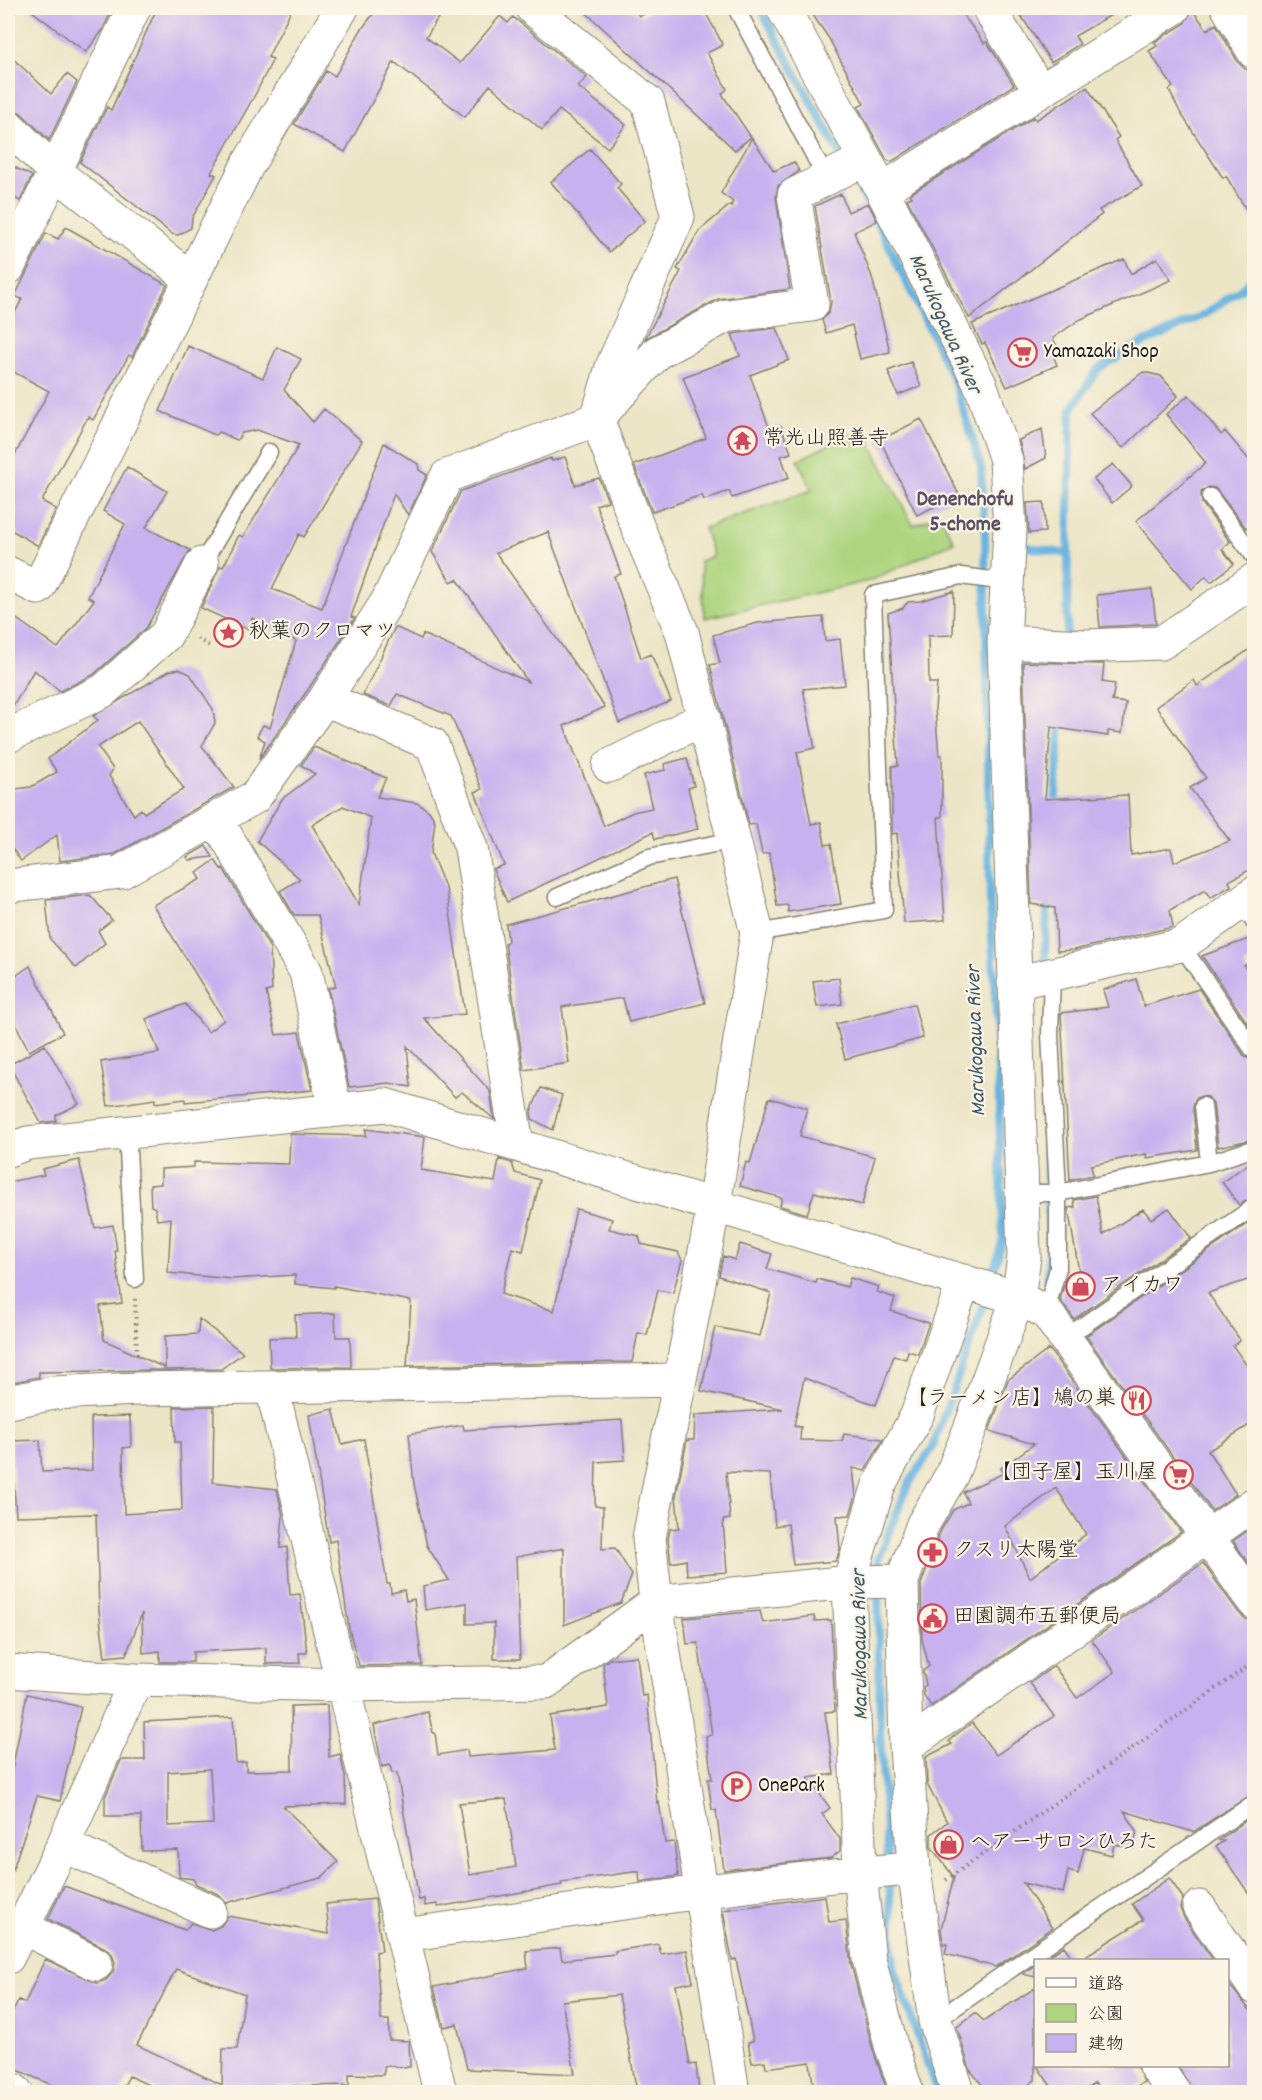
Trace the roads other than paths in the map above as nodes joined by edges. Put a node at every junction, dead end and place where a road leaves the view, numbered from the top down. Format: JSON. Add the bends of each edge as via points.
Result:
{"nodes":[{"id":1,"x":134,"y":8,"type":"edge"},
{"id":2,"x":342,"y":8,"type":"edge"},
{"id":3,"x":532,"y":8,"type":"edge"},
{"id":4,"x":736,"y":8,"type":"edge"},
{"id":5,"x":783,"y":8,"type":"edge"},
{"id":6,"x":1174,"y":8,"type":"edge"},
{"id":7,"x":1228,"y":8,"type":"edge"},
{"id":8,"x":989,"y":9,"type":"edge"},
{"id":9,"x":1254,"y":52,"type":"edge"},
{"id":10,"x":1040,"y":92,"type":"junction"},
{"id":11,"x":8,"y":126,"type":"edge"},
{"id":12,"x":865,"y":159,"type":"junction"},
{"id":13,"x":55,"y":172,"type":"junction"},
{"id":14,"x":830,"y":176,"type":"junction"},
{"id":15,"x":882,"y":190,"type":"junction"},
{"id":16,"x":8,"y":268,"type":"edge"},
{"id":17,"x":191,"y":279,"type":"junction"},
{"id":18,"x":597,"y":419,"type":"junction"},
{"id":19,"x":269,"y":452,"type":"dead end"},
{"id":20,"x":1210,"y":497,"type":"dead end"},
{"id":21,"x":1254,"y":556,"type":"edge"},
{"id":22,"x":1008,"y":557,"type":"junction"},
{"id":23,"x":202,"y":564,"type":"joint"},
{"id":24,"x":8,"y":573,"type":"edge"},
{"id":25,"x":1254,"y":580,"type":"edge"},
{"id":26,"x":1004,"y":642,"type":"junction"},
{"id":27,"x":325,"y":699,"type":"junction"},
{"id":28,"x":704,"y":718,"type":"junction"},
{"id":29,"x":8,"y":736,"type":"edge"},
{"id":30,"x":609,"y":766,"type":"dead end"},
{"id":31,"x":216,"y":819,"type":"junction"},
{"id":32,"x":734,"y":840,"type":"junction"},
{"id":33,"x":8,"y":886,"type":"edge"},
{"id":34,"x":557,"y":897,"type":"dead end"},
{"id":35,"x":1250,"y":906,"type":"edge"},
{"id":36,"x":757,"y":933,"type":"junction"},
{"id":37,"x":1181,"y":945,"type":"junction"},
{"id":38,"x":1030,"y":979,"type":"junction"},
{"id":39,"x":1254,"y":1051,"type":"edge"},
{"id":40,"x":1203,"y":1106,"type":"dead end"},
{"id":41,"x":335,"y":1110,"type":"junction"},
{"id":42,"x":127,"y":1132,"type":"junction"},
{"id":43,"x":517,"y":1145,"type":"junction"},
{"id":44,"x":1252,"y":1149,"type":"dead end"},
{"id":45,"x":8,"y":1150,"type":"edge"},
{"id":46,"x":1209,"y":1163,"type":"junction"},
{"id":47,"x":1042,"y":1194,"type":"junction"},
{"id":48,"x":714,"y":1205,"type":"junction"},
{"id":49,"x":1254,"y":1206,"type":"edge"},
{"id":50,"x":135,"y":1279,"type":"road end"},
{"id":51,"x":964,"y":1281,"type":"junction"},
{"id":52,"x":1032,"y":1305,"type":"junction"},
{"id":53,"x":1065,"y":1338,"type":"junction"},
{"id":54,"x":680,"y":1380,"type":"junction"},
{"id":55,"x":273,"y":1388,"type":"junction"},
{"id":56,"x":8,"y":1402,"type":"edge"},
{"id":57,"x":1254,"y":1504,"type":"edge"},
{"id":58,"x":1207,"y":1537,"type":"junction"},
{"id":59,"x":902,"y":1581,"type":"junction"},
{"id":60,"x":849,"y":1582,"type":"junction"},
{"id":61,"x":656,"y":1602,"type":"junction"},
{"id":62,"x":1254,"y":1602,"type":"edge"},
{"id":63,"x":8,"y":1671,"type":"edge"},
{"id":64,"x":136,"y":1680,"type":"junction"},
{"id":65,"x":344,"y":1684,"type":"junction"},
{"id":66,"x":906,"y":1746,"type":"junction"},
{"id":67,"x":1254,"y":1803,"type":"edge"},
{"id":68,"x":63,"y":1845,"type":"junction"},
{"id":69,"x":860,"y":1873,"type":"junction"},
{"id":70,"x":916,"y":1884,"type":"junction"},
{"id":71,"x":703,"y":1892,"type":"junction"},
{"id":72,"x":1199,"y":1907,"type":"dead end"},
{"id":73,"x":210,"y":1911,"type":"dead end"},
{"id":74,"x":22,"y":1927,"type":"junction"},
{"id":75,"x":403,"y":1935,"type":"junction"},
{"id":76,"x":8,"y":1958,"type":"edge"},
{"id":77,"x":96,"y":1964,"type":"dead end"},
{"id":78,"x":1254,"y":1987,"type":"edge"},
{"id":79,"x":935,"y":2021,"type":"junction"},
{"id":80,"x":1156,"y":2067,"type":"edge"},
{"id":81,"x":8,"y":2088,"type":"edge"},
{"id":82,"x":947,"y":2090,"type":"edge"},
{"id":83,"x":16,"y":2092,"type":"edge"},
{"id":84,"x":440,"y":2092,"type":"edge"},
{"id":85,"x":733,"y":2092,"type":"edge"},
{"id":86,"x":907,"y":2092,"type":"edge"},
{"id":87,"x":1174,"y":2092,"type":"edge"}],
"edges":[{"from":1,"to":13,"type":"street"},
{"from":2,"to":17,"type":"street","via":[[247,166]]},
{"from":3,"to":18,"type":"street","via":[[648,102],[678,217],[612,367]]},
{"from":4,"to":14,"type":"lane"},
{"from":5,"to":12,"type":"street"},
{"from":6,"to":10,"type":"street"},
{"from":7,"to":9,"type":"street"},
{"from":8,"to":10,"type":"street"},
{"from":10,"to":15,"type":"street"},
{"from":11,"to":13,"type":"street"},
{"from":12,"to":14,"type":"street"},
{"from":12,"to":15,"type":"street"},
{"from":13,"to":16,"type":"street"},
{"from":13,"to":17,"type":"street"},
{"from":14,"to":18,"type":"street","via":[[794,195],[812,305],[726,316],[658,352]]},
{"from":15,"to":22,"type":"street","via":[[981,386],[1006,460]]},
{"from":17,"to":24,"type":"street","via":[[38,588]]},
{"from":18,"to":27,"type":"street","via":[[447,476],[387,602]]},
{"from":18,"to":28,"type":"street","via":[[682,632]]},
{"from":19,"to":23,"type":"lane"},
{"from":20,"to":21,"type":"lane"},
{"from":22,"to":26,"type":"street"},
{"from":22,"to":36,"type":"lane","via":[[961,576],[873,595],[884,910]]},
{"from":23,"to":29,"type":"street","via":[[166,635],[103,691]]},
{"from":25,"to":26,"type":"street","via":[[1161,643]]},
{"from":26,"to":38,"type":"street"},
{"from":27,"to":31,"type":"street","via":[[255,797]]},
{"from":27,"to":43,"type":"street","via":[[432,744],[471,848]]},
{"from":28,"to":30,"type":"street"},
{"from":28,"to":32,"type":"street"},
{"from":31,"to":33,"type":"street","via":[[122,872]]},
{"from":31,"to":41,"type":"street","via":[[306,972]]},
{"from":32,"to":34,"type":"lane","via":[[649,857]]},
{"from":32,"to":36,"type":"street"},
{"from":35,"to":37,"type":"street"},
{"from":36,"to":48,"type":"street"},
{"from":37,"to":38,"type":"street"},
{"from":37,"to":39,"type":"lane"},
{"from":38,"to":47,"type":"street"},
{"from":40,"to":46,"type":"lane"},
{"from":41,"to":42,"type":"street"},
{"from":41,"to":43,"type":"street","via":[[385,1105]]},
{"from":42,"to":45,"type":"street","via":[[28,1143]]},
{"from":42,"to":50,"type":"lane"},
{"from":43,"to":48,"type":"street"},
{"from":44,"to":46,"type":"lane"},
{"from":46,"to":47,"type":"lane"},
{"from":47,"to":52,"type":"street","via":[[1024,1257]]},
{"from":48,"to":51,"type":"street"},
{"from":48,"to":54,"type":"street"},
{"from":49,"to":53,"type":"lane"},
{"from":51,"to":52,"type":"street"},
{"from":51,"to":60,"type":"street","via":[[917,1414],[879,1485]]},
{"from":52,"to":53,"type":"street"},
{"from":52,"to":59,"type":"street","via":[[951,1476],[923,1524]]},
{"from":53,"to":58,"type":"street"},
{"from":54,"to":55,"type":"street"},
{"from":54,"to":61,"type":"street","via":[[650,1538]]},
{"from":55,"to":56,"type":"street","via":[[54,1393]]},
{"from":55,"to":65,"type":"street"},
{"from":57,"to":58,"type":"street"},
{"from":58,"to":62,"type":"street"},
{"from":58,"to":66,"type":"street"},
{"from":59,"to":60,"type":"street"},
{"from":59,"to":66,"type":"street"},
{"from":60,"to":61,"type":"street"},
{"from":60,"to":69,"type":"street"},
{"from":61,"to":65,"type":"street","via":[[546,1682]]},
{"from":61,"to":71,"type":"street"},
{"from":63,"to":64,"type":"street"},
{"from":64,"to":65,"type":"street"},
{"from":64,"to":68,"type":"street"},
{"from":65,"to":75,"type":"street"},
{"from":66,"to":70,"type":"street"},
{"from":67,"to":79,"type":"lane"},
{"from":68,"to":73,"type":"street"},
{"from":68,"to":74,"type":"street"},
{"from":69,"to":70,"type":"street"},
{"from":69,"to":71,"type":"street"},
{"from":69,"to":86,"type":"street","via":[[869,1959]]},
{"from":70,"to":79,"type":"street"},
{"from":71,"to":75,"type":"street"},
{"from":71,"to":85,"type":"street"},
{"from":72,"to":78,"type":"street"},
{"from":74,"to":76,"type":"street"},
{"from":74,"to":77,"type":"street"},
{"from":75,"to":84,"type":"street"},
{"from":79,"to":82,"type":"street"},
{"from":80,"to":87,"type":"street"},
{"from":81,"to":83,"type":"street"}]}
